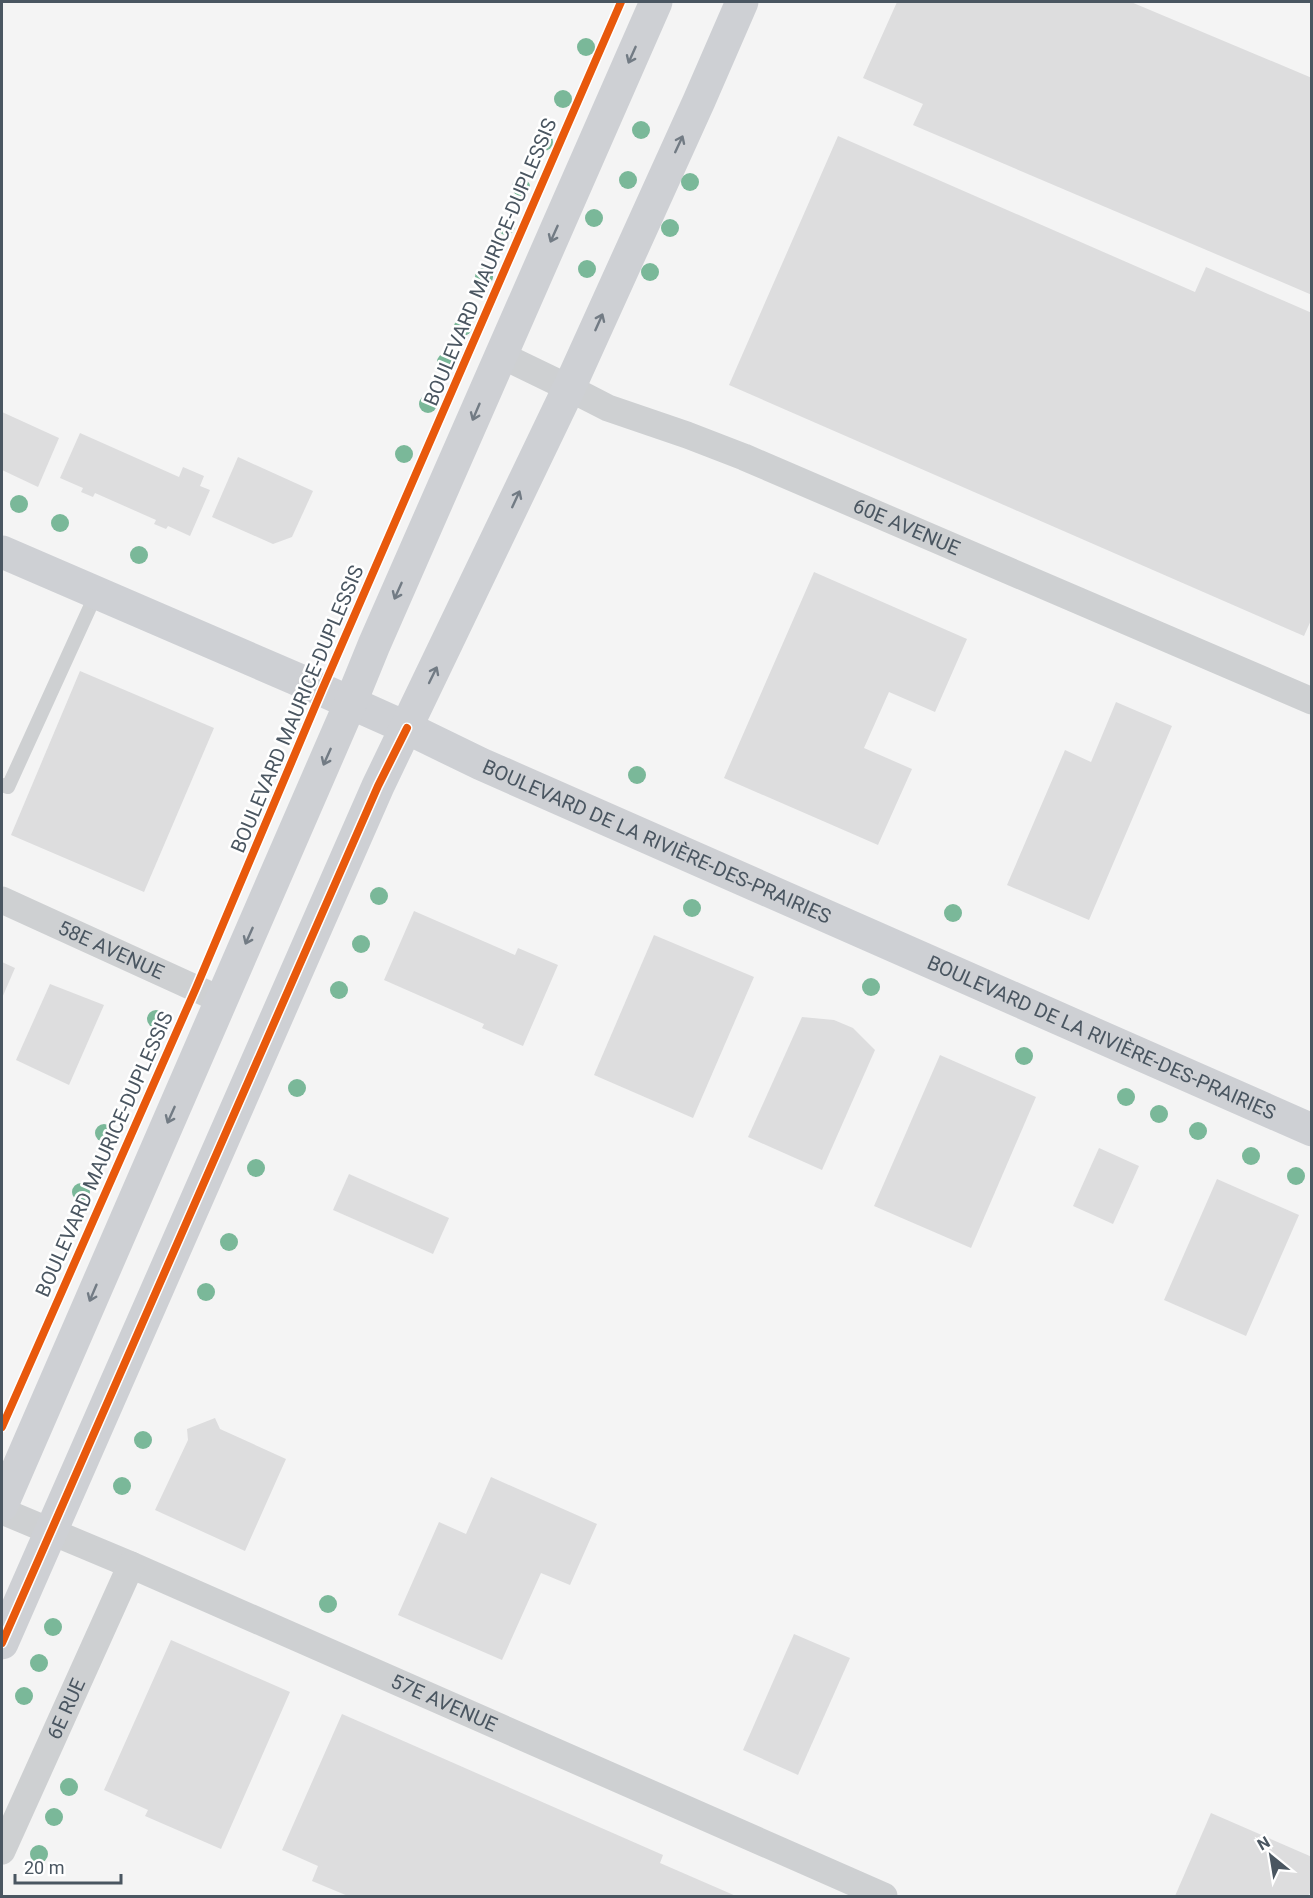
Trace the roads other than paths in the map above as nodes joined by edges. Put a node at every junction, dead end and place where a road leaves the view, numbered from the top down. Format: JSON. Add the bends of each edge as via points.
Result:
{"nodes":[{"id":1,"x":656,"y":2,"type":"edge"},
{"id":2,"x":737,"y":3,"type":"edge"},
{"id":3,"x":501,"y":356,"type":"junction"},
{"id":4,"x":569,"y":387,"type":"junction"},
{"id":5,"x":2,"y":552,"type":"edge"},
{"id":6,"x":96,"y":594,"type":"junction"},
{"id":7,"x":1311,"y":701,"type":"edge"},
{"id":8,"x":350,"y":704,"type":"junction"},
{"id":9,"x":407,"y":728,"type":"junction"},
{"id":10,"x":2,"y":785,"type":"edge"},
{"id":11,"x":2,"y":900,"type":"edge"},
{"id":12,"x":221,"y":1000,"type":"junction"},
{"id":13,"x":1311,"y":1130,"type":"edge"},
{"id":14,"x":2,"y":1504,"type":"edge"},
{"id":15,"x":2,"y":1511,"type":"edge"},
{"id":16,"x":52,"y":1531,"type":"junction"},
{"id":17,"x":131,"y":1565,"type":"junction"},
{"id":18,"x":2,"y":1643,"type":"edge"},
{"id":19,"x":2,"y":1851,"type":"edge"},
{"id":20,"x":884,"y":1896,"type":"edge"}],
"edges":[{"from":1,"to":3,"type":"street","one_way":true},
{"from":4,"to":2,"type":"street","one_way":true,"via":[[699,101]]},
{"from":3,"to":4,"type":"street","name":"60E AVENUE"},
{"from":3,"to":8,"type":"street","one_way":true},
{"from":4,"to":7,"type":"street","name":"60E AVENUE","via":[[608,408],[744,457]]},
{"from":9,"to":4,"type":"street","one_way":true},
{"from":5,"to":6,"type":"street","name":"BOULEVARD DE LA RIVIÈRE-DES-PRAIRIES"},
{"from":6,"to":8,"type":"street","name":"BOULEVARD DE LA RIVIÈRE-DES-PRAIRIES"},
{"from":6,"to":10,"type":"lane","via":[[8,788]]},
{"from":8,"to":9,"type":"street","name":"BOULEVARD DE LA RIVIÈRE-DES-PRAIRIES"},
{"from":8,"to":12,"type":"street","one_way":true},
{"from":9,"to":13,"type":"street","name":"BOULEVARD DE LA RIVIÈRE-DES-PRAIRIES"},
{"from":9,"to":16,"type":"street"},
{"from":11,"to":12,"type":"street","name":"58E AVENUE"},
{"from":12,"to":14,"type":"street","one_way":true},
{"from":15,"to":16,"type":"street","name":"57E AVENUE"},
{"from":16,"to":17,"type":"street","name":"57E AVENUE"},
{"from":16,"to":18,"type":"street"},
{"from":17,"to":19,"type":"street","name":"6E RUE"},
{"from":17,"to":20,"type":"street","name":"57E AVENUE"}]}
